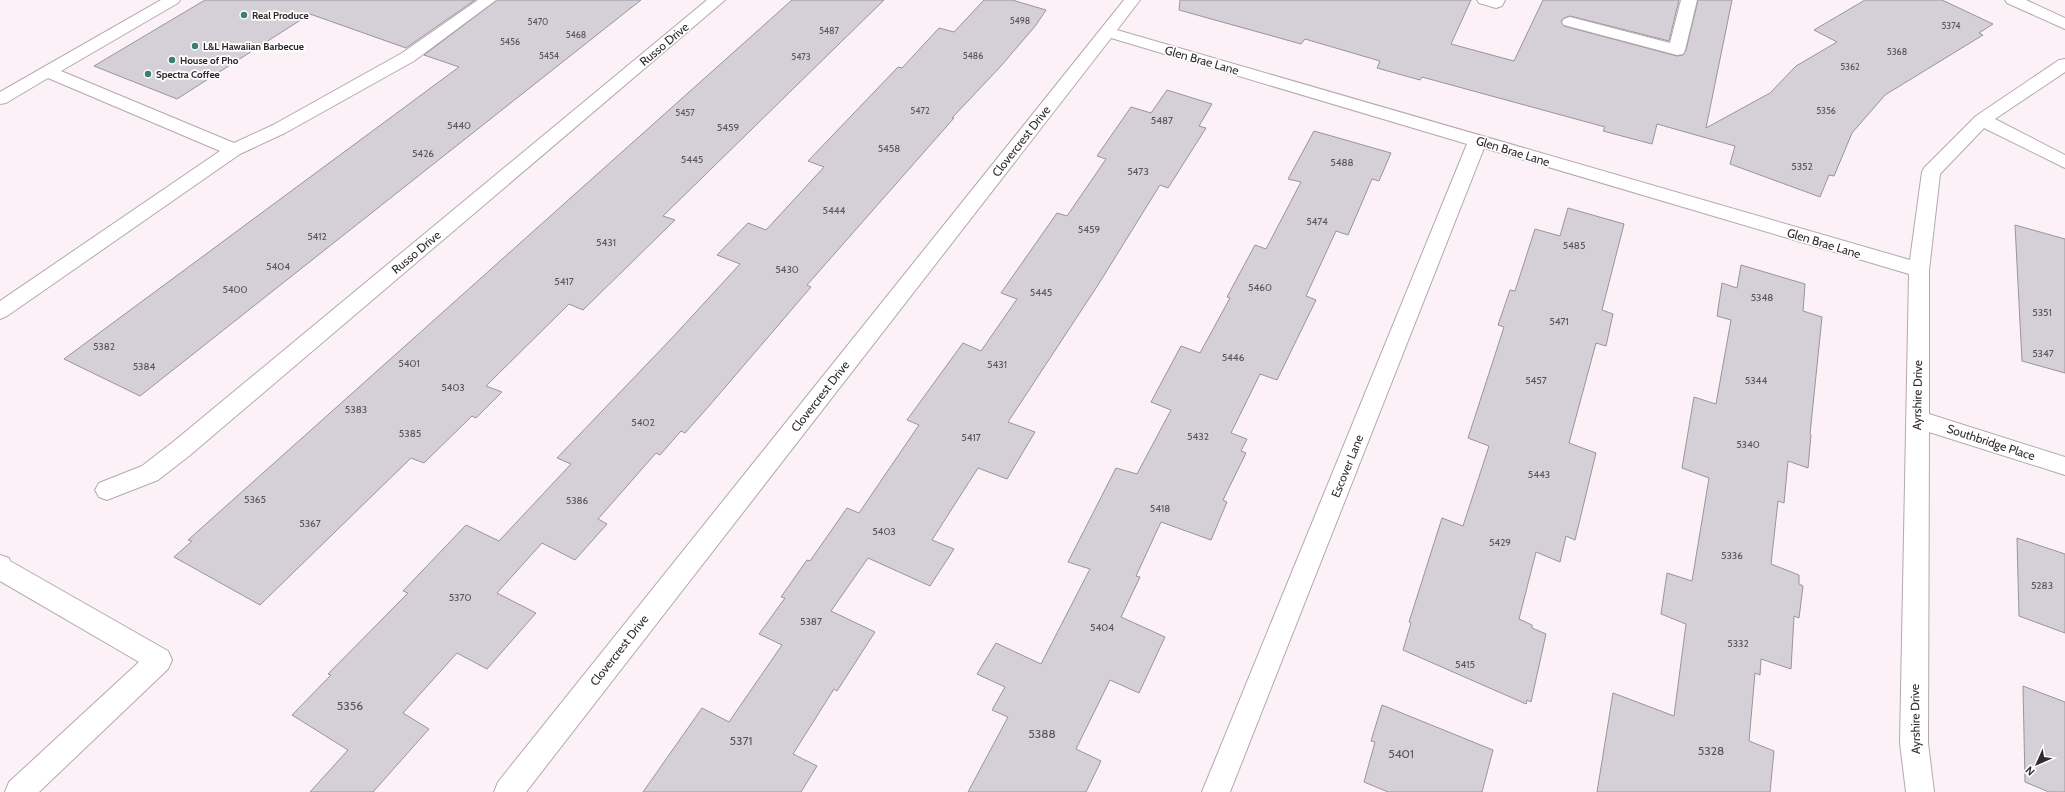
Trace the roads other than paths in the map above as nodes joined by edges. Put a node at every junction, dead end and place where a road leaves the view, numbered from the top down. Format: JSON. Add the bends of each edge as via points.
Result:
{"nodes":[{"id":1,"x":172,"y":0,"type":"edge"},
{"id":2,"x":488,"y":0,"type":"edge"},
{"id":3,"x":717,"y":0,"type":"edge"},
{"id":4,"x":1132,"y":0,"type":"edge"},
{"id":5,"x":1486,"y":0,"type":"edge"},
{"id":6,"x":1497,"y":0,"type":"edge"},
{"id":7,"x":1689,"y":0,"type":"edge"},
{"id":8,"x":2013,"y":0,"type":"edge"},
{"id":9,"x":1570,"y":22,"type":"dead end"},
{"id":10,"x":2065,"y":24,"type":"edge"},
{"id":11,"x":1107,"y":32,"type":"junction"},
{"id":12,"x":2065,"y":64,"type":"edge"},
{"id":13,"x":48,"y":72,"type":"junction"},
{"id":14,"x":0,"y":99,"type":"edge"},
{"id":15,"x":1982,"y":120,"type":"junction"},
{"id":16,"x":1478,"y":140,"type":"junction"},
{"id":17,"x":234,"y":150,"type":"junction"},
{"id":18,"x":2065,"y":162,"type":"edge"},
{"id":19,"x":1919,"y":270,"type":"junction"},
{"id":20,"x":0,"y":311,"type":"edge"},
{"id":21,"x":1916,"y":419,"type":"junction"},
{"id":22,"x":2065,"y":466,"type":"edge"},
{"id":23,"x":106,"y":490,"type":"dead end"},
{"id":24,"x":0,"y":566,"type":"edge"},
{"id":25,"x":19,"y":792,"type":"edge"},
{"id":26,"x":508,"y":792,"type":"edge"},
{"id":27,"x":1216,"y":792,"type":"edge"},
{"id":28,"x":1920,"y":792,"type":"edge"}],
"edges":[{"from":1,"to":13,"type":"street"},
{"from":2,"to":17,"type":"street","via":[[408,57],[279,129]]},
{"from":3,"to":23,"type":"street","name":"Russo Drive","via":[[181,449],[150,473]]},
{"from":4,"to":11,"type":"street","name":"Clovercrest Drive"},
{"from":5,"to":6,"type":"street","via":[[1496,3]]},
{"from":7,"to":9,"type":"street","via":[[1677,50]]},
{"from":8,"to":10,"type":"street"},
{"from":11,"to":16,"type":"street","name":"Glen Brae Lane"},
{"from":11,"to":26,"type":"street","name":"Clovercrest Drive"},
{"from":12,"to":15,"type":"street","name":"Ayrshire Drive"},
{"from":13,"to":14,"type":"street"},
{"from":13,"to":17,"type":"street"},
{"from":15,"to":18,"type":"street"},
{"from":15,"to":19,"type":"street","name":"Ayrshire Drive","via":[[1930,172]]},
{"from":16,"to":19,"type":"street","name":"Glen Brae Lane"},
{"from":16,"to":27,"type":"street","name":"Escover Lane"},
{"from":17,"to":20,"type":"street"},
{"from":19,"to":21,"type":"street","name":"Ayrshire Drive"},
{"from":21,"to":22,"type":"street","name":"Southbridge Place"},
{"from":21,"to":28,"type":"street","name":"Ayrshire Drive","via":[[1914,743]]},
{"from":24,"to":25,"type":"street","via":[[159,660]]}]}
